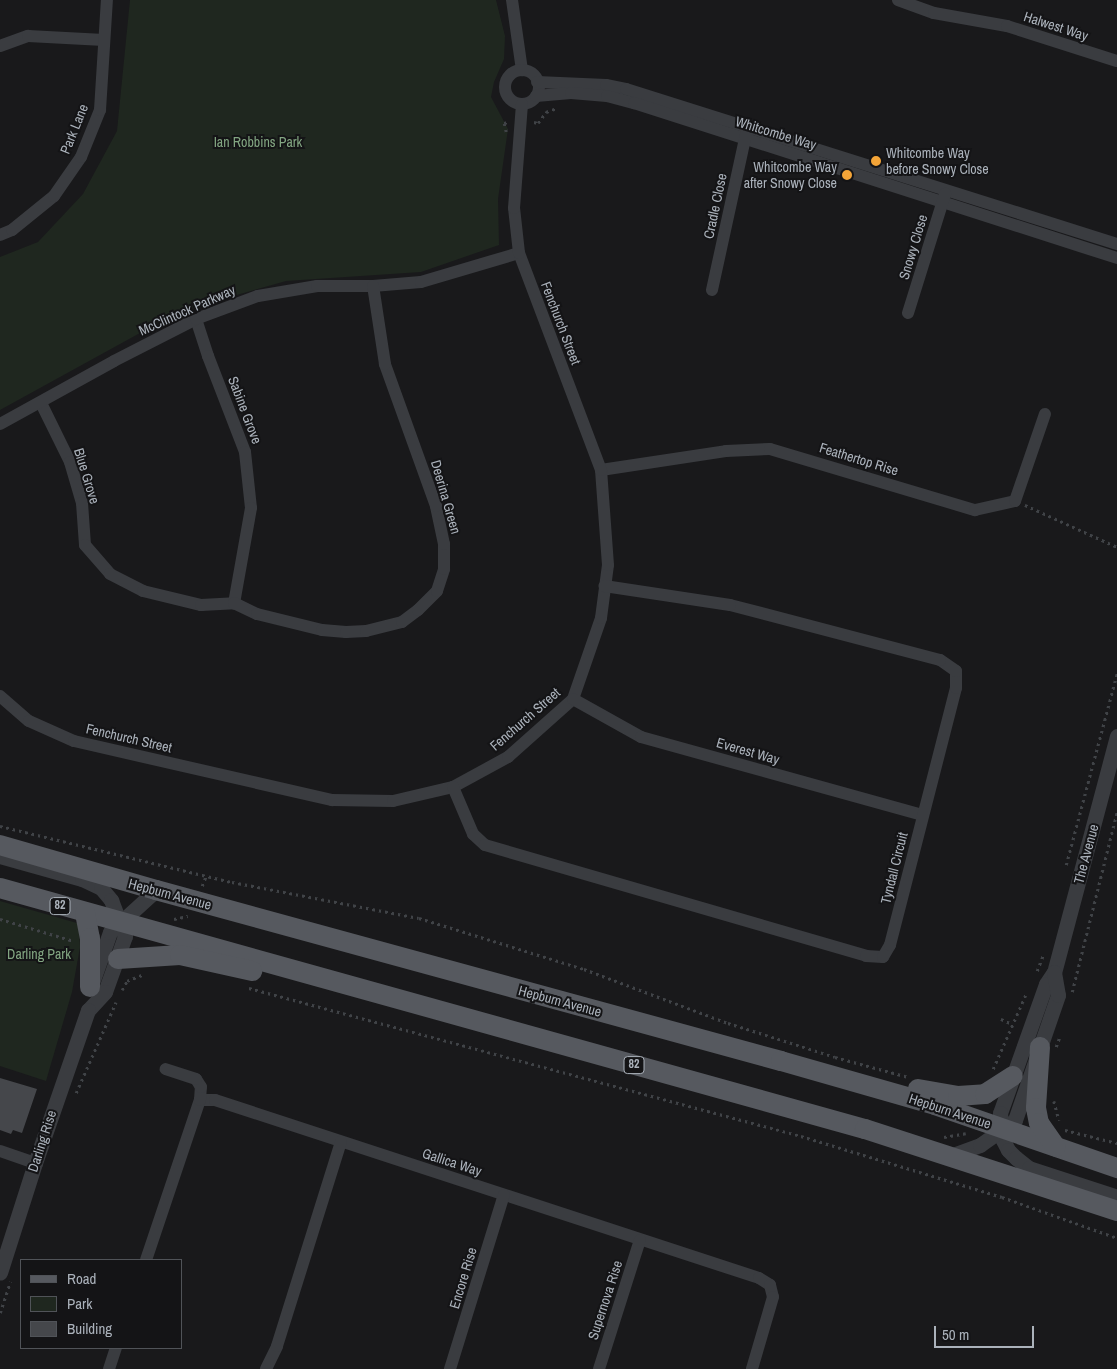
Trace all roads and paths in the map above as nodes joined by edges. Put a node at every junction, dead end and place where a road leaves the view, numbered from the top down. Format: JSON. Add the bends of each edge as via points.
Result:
{"nodes":[{"id":1,"x":107,"y":0,"type":"edge"},
{"id":2,"x":512,"y":0,"type":"edge"},
{"id":3,"x":898,"y":0,"type":"edge"},
{"id":4,"x":104,"y":40,"type":"junction"},
{"id":5,"x":0,"y":46,"type":"edge"},
{"id":6,"x":1117,"y":61,"type":"edge"},
{"id":7,"x":522,"y":70,"type":"junction"},
{"id":8,"x":537,"y":82,"type":"junction"},
{"id":9,"x":536,"y":96,"type":"junction"},
{"id":10,"x":522,"y":104,"type":"junction"},
{"id":11,"x":558,"y":108,"type":"dead end"},
{"id":12,"x":521,"y":120,"type":"junction"},
{"id":13,"x":746,"y":134,"type":"junction"},
{"id":14,"x":508,"y":140,"type":"dead end"},
{"id":15,"x":945,"y":195,"type":"junction"},
{"id":16,"x":0,"y":235,"type":"edge"},
{"id":17,"x":1117,"y":244,"type":"edge"},
{"id":18,"x":519,"y":252,"type":"junction"},
{"id":19,"x":1117,"y":258,"type":"edge"},
{"id":20,"x":373,"y":286,"type":"junction"},
{"id":21,"x":712,"y":290,"type":"dead end"},
{"id":22,"x":908,"y":313,"type":"dead end"},
{"id":23,"x":196,"y":319,"type":"junction"},
{"id":24,"x":41,"y":403,"type":"junction"},
{"id":25,"x":1045,"y":414,"type":"dead end"},
{"id":26,"x":0,"y":424,"type":"edge"},
{"id":27,"x":601,"y":470,"type":"junction"},
{"id":28,"x":1015,"y":501,"type":"junction"},
{"id":29,"x":1117,"y":547,"type":"edge"},
{"id":30,"x":604,"y":586,"type":"junction"},
{"id":31,"x":234,"y":603,"type":"junction"},
{"id":32,"x":1117,"y":673,"type":"edge"},
{"id":33,"x":0,"y":696,"type":"edge"},
{"id":34,"x":573,"y":698,"type":"junction"},
{"id":35,"x":1117,"y":736,"type":"edge"},
{"id":36,"x":453,"y":787,"type":"junction"},
{"id":37,"x":1117,"y":812,"type":"edge"},
{"id":38,"x":922,"y":815,"type":"junction"},
{"id":39,"x":0,"y":826,"type":"edge"},
{"id":40,"x":0,"y":846,"type":"edge"},
{"id":41,"x":0,"y":856,"type":"edge"},
{"id":42,"x":1065,"y":872,"type":"dead end"},
{"id":43,"x":0,"y":888,"type":"edge"},
{"id":44,"x":156,"y":890,"type":"junction"},
{"id":45,"x":85,"y":913,"type":"junction"},
{"id":46,"x":0,"y":919,"type":"edge"},
{"id":47,"x":120,"y":921,"type":"junction"},
{"id":48,"x":90,"y":938,"type":"junction"},
{"id":49,"x":1045,"y":949,"type":"dead end"},
{"id":50,"x":118,"y":959,"type":"junction"},
{"id":51,"x":146,"y":965,"type":"junction"},
{"id":52,"x":1036,"y":972,"type":"dead end"},
{"id":53,"x":1054,"y":972,"type":"junction"},
{"id":54,"x":90,"y":987,"type":"junction"},
{"id":55,"x":245,"y":987,"type":"dead end"},
{"id":56,"x":354,"y":987,"type":"junction"},
{"id":57,"x":1028,"y":990,"type":"dead end"},
{"id":58,"x":1070,"y":1000,"type":"dead end"},
{"id":59,"x":88,"y":1010,"type":"junction"},
{"id":60,"x":1001,"y":1019,"type":"dead end"},
{"id":61,"x":1012,"y":1024,"type":"junction"},
{"id":62,"x":1061,"y":1034,"type":"dead end"},
{"id":63,"x":1048,"y":1048,"type":"junction"},
{"id":64,"x":781,"y":1061,"type":"junction"},
{"id":65,"x":166,"y":1069,"type":"dead end"},
{"id":66,"x":992,"y":1071,"type":"dead end"},
{"id":67,"x":1013,"y":1076,"type":"junction"},
{"id":68,"x":916,"y":1080,"type":"dead end"},
{"id":69,"x":1052,"y":1093,"type":"dead end"},
{"id":70,"x":75,"y":1094,"type":"dead end"},
{"id":71,"x":200,"y":1100,"type":"junction"},
{"id":72,"x":1003,"y":1128,"type":"junction"},
{"id":73,"x":1058,"y":1138,"type":"junction"},
{"id":74,"x":341,"y":1142,"type":"junction"},
{"id":75,"x":1117,"y":1143,"type":"edge"},
{"id":76,"x":0,"y":1151,"type":"edge"},
{"id":77,"x":950,"y":1156,"type":"junction"},
{"id":78,"x":35,"y":1163,"type":"junction"},
{"id":79,"x":1117,"y":1168,"type":"edge"},
{"id":80,"x":504,"y":1195,"type":"junction"},
{"id":81,"x":1117,"y":1198,"type":"edge"},
{"id":82,"x":1117,"y":1211,"type":"edge"},
{"id":83,"x":1117,"y":1238,"type":"edge"},
{"id":84,"x":640,"y":1240,"type":"junction"},
{"id":85,"x":146,"y":1259,"type":"edge"},
{"id":86,"x":6,"y":1275,"type":"edge"},
{"id":87,"x":0,"y":1313,"type":"edge"},
{"id":88,"x":116,"y":1349,"type":"edge"},
{"id":89,"x":109,"y":1369,"type":"edge"},
{"id":90,"x":266,"y":1369,"type":"edge"},
{"id":91,"x":450,"y":1369,"type":"edge"},
{"id":92,"x":599,"y":1369,"type":"edge"},
{"id":93,"x":752,"y":1369,"type":"edge"}],
"edges":[{"from":1,"to":4,"type":"street","name":"Park Lane"},
{"from":2,"to":7,"type":"street"},
{"from":3,"to":6,"type":"street","name":"Halwest Way","via":[[934,13],[1007,26]]},
{"from":4,"to":5,"type":"street","via":[[28,36]]},
{"from":4,"to":16,"type":"street","name":"Park Lane","via":[[100,110],[81,158],[54,196],[12,230]]},
{"from":7,"to":8,"type":"street","via":[[533,75]]},
{"from":7,"to":10,"type":"street","via":[[512,73],[505,87],[508,97]]},
{"from":8,"to":9,"type":"street"},
{"from":8,"to":13,"type":"street","name":"Whitcombe Way","via":[[626,89]]},
{"from":9,"to":10,"type":"street","name":"Whitcombe Way"},
{"from":9,"to":13,"type":"street","name":"Whitcombe Way","via":[[571,93],[607,96]]},
{"from":10,"to":12,"type":"street","name":"Fenchurch Street"},
{"from":11,"to":12,"type":"path","via":[[546,112],[538,123]]},
{"from":12,"to":14,"type":"path","via":[[504,122]]},
{"from":12,"to":18,"type":"street","name":"Fenchurch Street","via":[[514,208]]},
{"from":13,"to":15,"type":"street","name":"Whitcombe Way"},
{"from":13,"to":21,"type":"street","name":"Cradle Close"},
{"from":15,"to":17,"type":"street","name":"Whitcombe Way"},
{"from":15,"to":19,"type":"street","name":"Whitcombe Way"},
{"from":15,"to":22,"type":"street","name":"Snowy Close"},
{"from":18,"to":20,"type":"street","name":"McClintock Parkway","via":[[421,282]]},
{"from":18,"to":27,"type":"street","name":"Fenchurch Street"},
{"from":20,"to":23,"type":"street","name":"McClintock Parkway","via":[[317,286],[258,296]]},
{"from":20,"to":31,"type":"street","name":"Deerina Green","via":[[385,364],[436,506],[444,544],[444,569],[437,591],[402,622],[366,631],[322,630],[257,614]]},
{"from":23,"to":24,"type":"street","name":"McClintock Parkway"},
{"from":23,"to":31,"type":"street","name":"Sabine Grove","via":[[245,452],[251,508]]},
{"from":24,"to":26,"type":"street","name":"McClintock Parkway"},
{"from":24,"to":31,"type":"street","name":"Blue Grove","via":[[70,462],[82,503],[85,545],[110,574],[143,591],[201,605]]},
{"from":25,"to":28,"type":"street"},
{"from":27,"to":28,"type":"street","name":"Feathertop Rise","via":[[726,451],[770,448],[975,510]]},
{"from":27,"to":30,"type":"street","name":"Fenchurch Street","via":[[608,566]]},
{"from":28,"to":29,"type":"path"},
{"from":30,"to":34,"type":"street","name":"Fenchurch Street","via":[[600,618]]},
{"from":30,"to":38,"type":"street","name":"Tyndall Circuit","via":[[730,605],[940,660],[956,671],[956,688]]},
{"from":32,"to":42,"type":"path"},
{"from":33,"to":36,"type":"street","name":"Fenchurch Street","via":[[29,721],[74,741],[332,800],[393,801]]},
{"from":34,"to":36,"type":"street","name":"Fenchurch Street","via":[[508,757]]},
{"from":34,"to":38,"type":"street","name":"Everest Way","via":[[641,737]]},
{"from":35,"to":53,"type":"street","name":"The Avenue"},
{"from":36,"to":38,"type":"street","name":"Tyndall Circuit","via":[[473,834],[485,845],[866,956],[883,956],[890,945]]},
{"from":37,"to":58,"type":"path"},
{"from":39,"to":68,"type":"path","via":[[232,882],[419,918],[584,969],[728,1023]]},
{"from":40,"to":44,"type":"main road","name":"Hepburn Avenue"},
{"from":41,"to":47,"type":"street","name":"Darling Rise","via":[[82,879],[101,888],[111,900]]},
{"from":43,"to":45,"type":"main road","number":"82"},
{"from":44,"to":47,"type":"street","name":"Darling Rise"},
{"from":44,"to":64,"type":"main road","name":"Hepburn Avenue"},
{"from":45,"to":47,"type":"main road","number":"82"},
{"from":45,"to":48,"type":"main road"},
{"from":46,"to":48,"type":"path","via":[[73,942]]},
{"from":47,"to":50,"type":"street","name":"Darling Rise","via":[[125,936]]},
{"from":47,"to":54,"type":"street","name":"Darling Rise","via":[[110,932]]},
{"from":47,"to":56,"type":"main road","number":"82"},
{"from":48,"to":54,"type":"main road"},
{"from":49,"to":52,"type":"path"},
{"from":50,"to":51,"type":"main road"},
{"from":50,"to":59,"type":"street","name":"Darling Rise","via":[[105,992]]},
{"from":51,"to":56,"type":"main road","via":[[180,955],[324,988]]},
{"from":51,"to":70,"type":"path","via":[[127,981]]},
{"from":53,"to":63,"type":"street","name":"The Avenue","via":[[1058,995]]},
{"from":53,"to":67,"type":"street","name":"The Avenue","via":[[1046,984]]},
{"from":54,"to":59,"type":"street","name":"Darling Rise"},
{"from":55,"to":83,"type":"path","via":[[801,1136],[1002,1197]]},
{"from":56,"to":77,"type":"main road","number":"82","via":[[866,1129]]},
{"from":57,"to":61,"type":"path"},
{"from":59,"to":78,"type":"street","name":"Darling Rise"},
{"from":60,"to":61,"type":"path"},
{"from":61,"to":66,"type":"path"},
{"from":62,"to":63,"type":"path"},
{"from":63,"to":72,"type":"street","name":"The Avenue","via":[[1015,1120]]},
{"from":63,"to":73,"type":"main road","via":[[1036,1108],[1039,1123]]},
{"from":64,"to":67,"type":"main road","via":[[801,1057],[841,1064],[922,1090],[958,1096],[987,1094]]},
{"from":64,"to":72,"type":"main road","name":"Hepburn Avenue"},
{"from":65,"to":71,"type":"street","via":[[196,1079],[201,1087]]},
{"from":67,"to":72,"type":"street","name":"The Avenue","via":[[1000,1113]]},
{"from":69,"to":73,"type":"path"},
{"from":71,"to":74,"type":"street","name":"Gallica Way","via":[[215,1100]]},
{"from":71,"to":85,"type":"street"},
{"from":72,"to":73,"type":"main road","name":"Hepburn Avenue"},
{"from":72,"to":77,"type":"street","name":"The Avenue","via":[[980,1145]]},
{"from":72,"to":81,"type":"street","name":"The Avenue","via":[[1003,1140],[1008,1150],[1030,1168]]},
{"from":73,"to":75,"type":"path"},
{"from":73,"to":79,"type":"main road","name":"Hepburn Avenue"},
{"from":74,"to":80,"type":"street","name":"Gallica Way"},
{"from":74,"to":90,"type":"street","via":[[277,1346]]},
{"from":76,"to":78,"type":"street"},
{"from":77,"to":82,"type":"main road","number":"82"},
{"from":78,"to":86,"type":"street","name":"Darling Rise"},
{"from":80,"to":84,"type":"street","name":"Gallica Way"},
{"from":80,"to":91,"type":"street","name":"Encore Rise"},
{"from":84,"to":92,"type":"street","name":"Supernova Rise"},
{"from":84,"to":93,"type":"street","name":"Gallica Way","via":[[759,1278],[770,1285],[774,1297]]},
{"from":86,"to":87,"type":"path"},
{"from":88,"to":89,"type":"street"}]}
